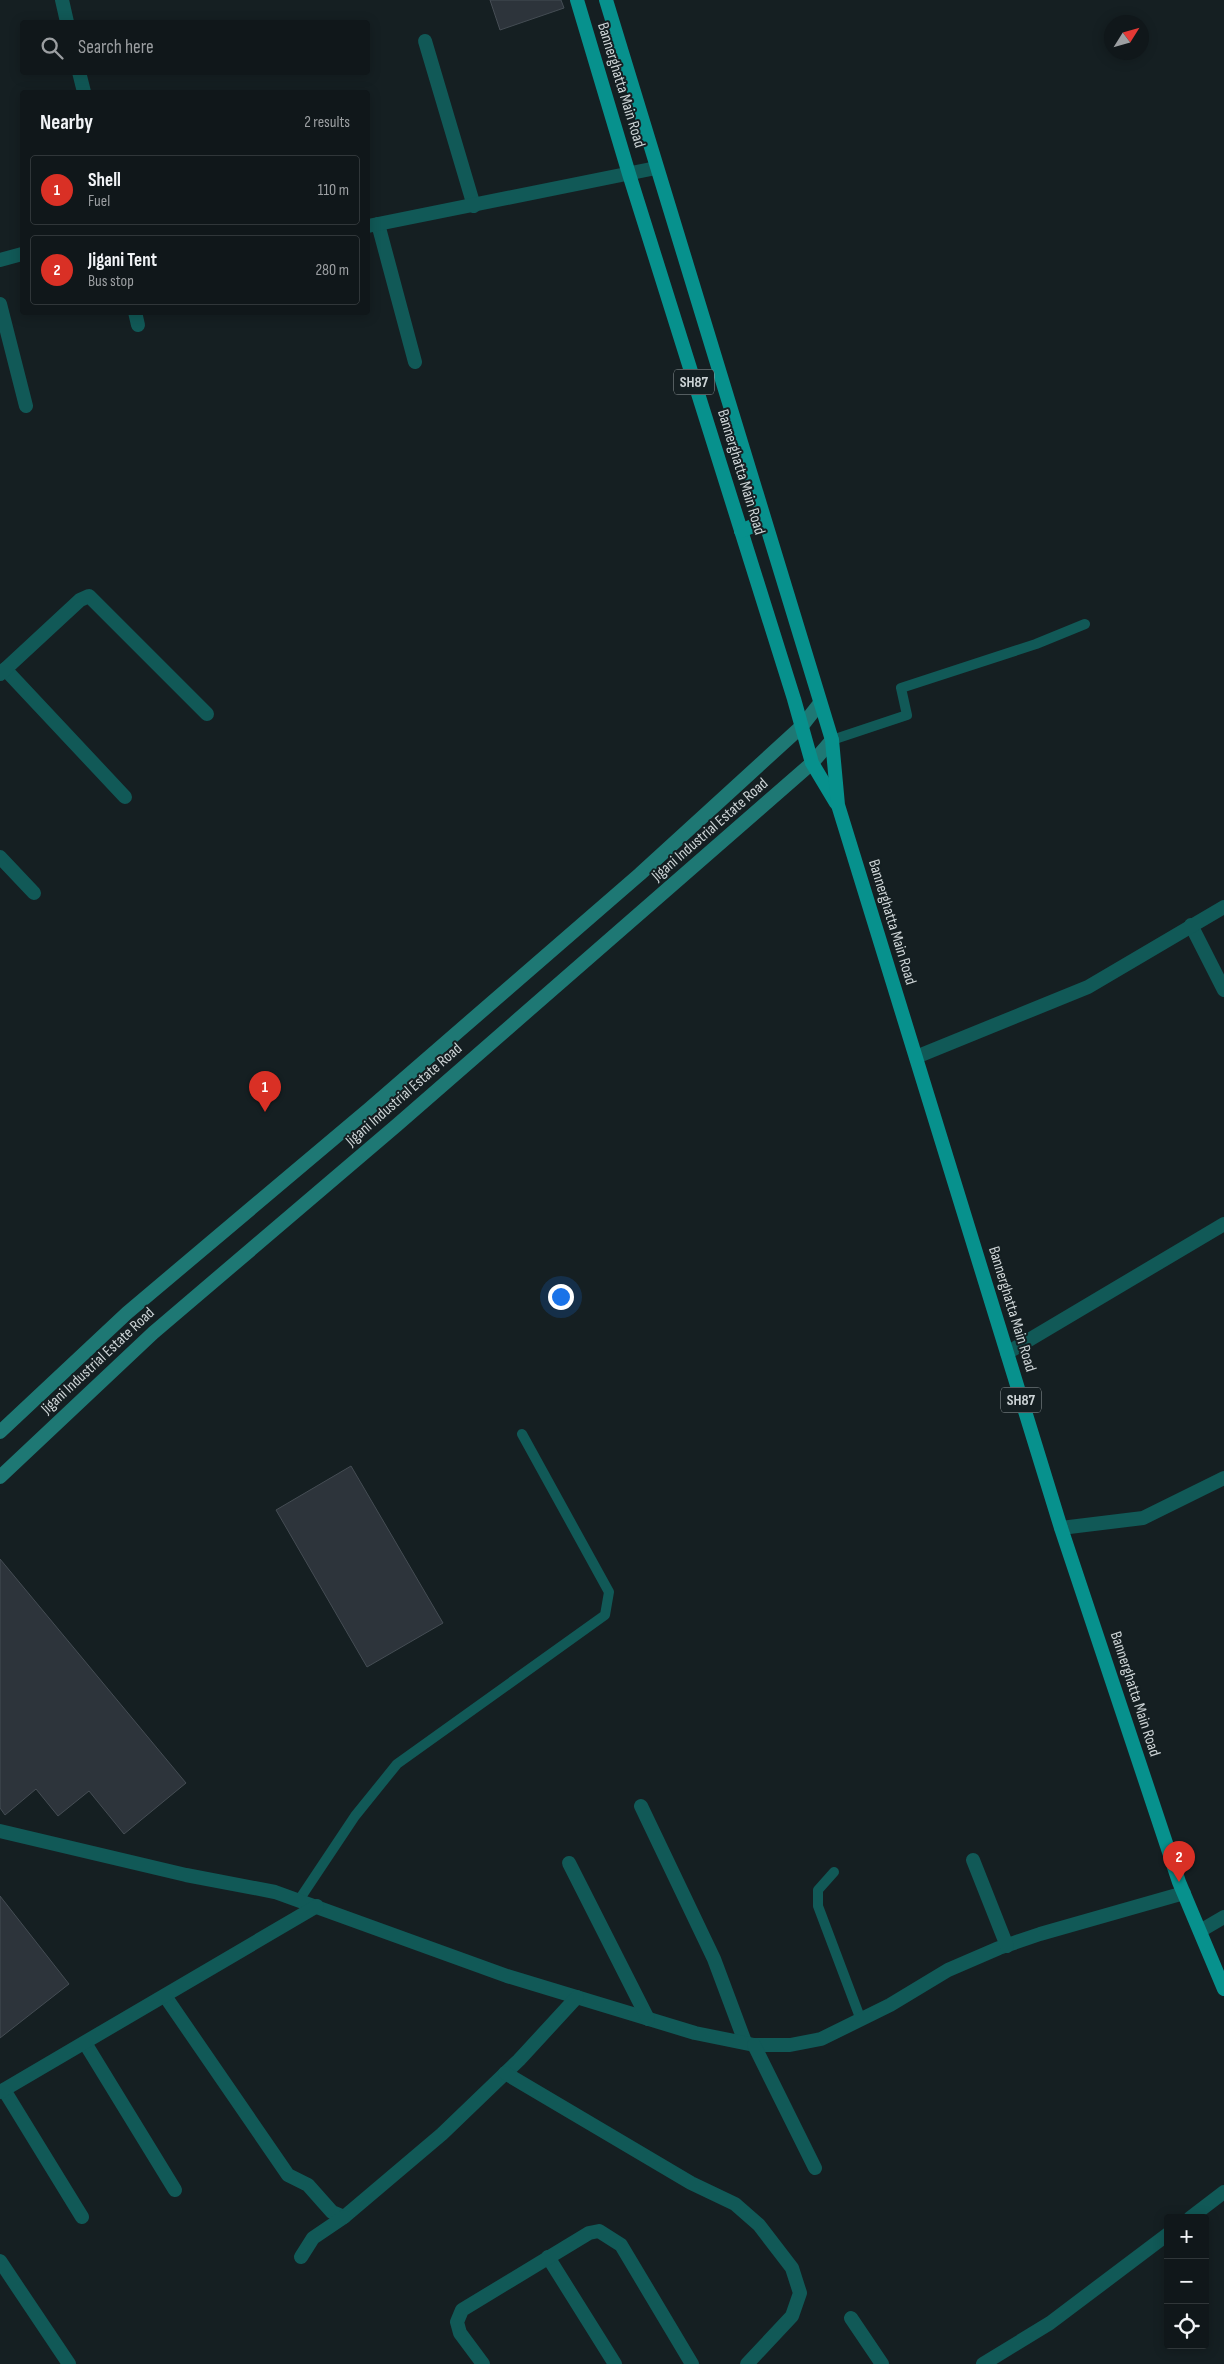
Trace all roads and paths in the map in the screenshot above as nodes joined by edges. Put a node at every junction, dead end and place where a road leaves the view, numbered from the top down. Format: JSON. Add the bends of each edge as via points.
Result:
{"nodes":[{"id":1,"x":62,"y":0,"type":"edge"},
{"id":2,"x":577,"y":0,"type":"edge"},
{"id":3,"x":606,"y":0,"type":"edge"},
{"id":4,"x":67,"y":20,"type":"edge"},
{"id":5,"x":425,"y":41,"type":"dead end"},
{"id":6,"x":80,"y":75,"type":"edge"},
{"id":7,"x":84,"y":90,"type":"edge"},
{"id":8,"x":656,"y":168,"type":"junction"},
{"id":9,"x":629,"y":174,"type":"junction"},
{"id":10,"x":474,"y":206,"type":"junction"},
{"id":11,"x":373,"y":225,"type":"edge"},
{"id":12,"x":20,"y":255,"type":"edge"},
{"id":13,"x":0,"y":260,"type":"edge"},
{"id":14,"x":0,"y":304,"type":"edge"},
{"id":15,"x":416,"y":362,"type":"dead end"},
{"id":16,"x":26,"y":406,"type":"dead end"},
{"id":17,"x":764,"y":521,"type":"junction"},
{"id":18,"x":741,"y":531,"type":"junction"},
{"id":19,"x":1085,"y":624,"type":"dead end"},
{"id":20,"x":2,"y":672,"type":"edge"},
{"id":21,"x":820,"y":703,"type":"junction"},
{"id":22,"x":207,"y":714,"type":"dead end"},
{"id":23,"x":802,"y":726,"type":"junction"},
{"id":24,"x":832,"y":740,"type":"junction"},
{"id":25,"x":812,"y":763,"type":"junction"},
{"id":26,"x":124,"y":797,"type":"dead end"},
{"id":27,"x":838,"y":805,"type":"junction"},
{"id":28,"x":0,"y":857,"type":"edge"},
{"id":29,"x":34,"y":893,"type":"dead end"},
{"id":30,"x":1224,"y":907,"type":"edge"},
{"id":31,"x":1191,"y":925,"type":"junction"},
{"id":32,"x":1224,"y":990,"type":"edge"},
{"id":33,"x":916,"y":1057,"type":"junction"},
{"id":34,"x":1224,"y":1224,"type":"edge"},
{"id":35,"x":1006,"y":1352,"type":"junction"},
{"id":36,"x":0,"y":1432,"type":"edge"},
{"id":37,"x":522,"y":1434,"type":"dead end"},
{"id":38,"x":0,"y":1477,"type":"edge"},
{"id":39,"x":1224,"y":1478,"type":"edge"},
{"id":40,"x":1061,"y":1528,"type":"junction"},
{"id":41,"x":640,"y":1806,"type":"dead end"},
{"id":42,"x":0,"y":1831,"type":"edge"},
{"id":43,"x":973,"y":1860,"type":"dead end"},
{"id":44,"x":569,"y":1863,"type":"dead end"},
{"id":45,"x":834,"y":1872,"type":"dead end"},
{"id":46,"x":1184,"y":1893,"type":"junction"},
{"id":47,"x":299,"y":1900,"type":"junction"},
{"id":48,"x":317,"y":1906,"type":"junction"},
{"id":49,"x":1224,"y":1917,"type":"edge"},
{"id":50,"x":1200,"y":1931,"type":"junction"},
{"id":51,"x":1007,"y":1946,"type":"junction"},
{"id":52,"x":1224,"y":1989,"type":"edge"},
{"id":53,"x":165,"y":1996,"type":"junction"},
{"id":54,"x":577,"y":1997,"type":"junction"},
{"id":55,"x":648,"y":2018,"type":"junction"},
{"id":56,"x":861,"y":2020,"type":"junction"},
{"id":57,"x":85,"y":2043,"type":"junction"},
{"id":58,"x":749,"y":2044,"type":"junction"},
{"id":59,"x":505,"y":2073,"type":"junction"},
{"id":60,"x":2,"y":2091,"type":"edge"},
{"id":61,"x":815,"y":2168,"type":"dead end"},
{"id":62,"x":175,"y":2190,"type":"dead end"},
{"id":63,"x":1224,"y":2192,"type":"edge"},
{"id":64,"x":1195,"y":2214,"type":"edge"},
{"id":65,"x":82,"y":2217,"type":"dead end"},
{"id":66,"x":344,"y":2217,"type":"junction"},
{"id":67,"x":1164,"y":2237,"type":"edge"},
{"id":68,"x":301,"y":2257,"type":"dead end"},
{"id":69,"x":548,"y":2257,"type":"junction"},
{"id":70,"x":0,"y":2261,"type":"edge"},
{"id":71,"x":851,"y":2318,"type":"dead end"},
{"id":72,"x":70,"y":2364,"type":"edge"},
{"id":73,"x":483,"y":2364,"type":"edge"},
{"id":74,"x":615,"y":2364,"type":"edge"},
{"id":75,"x":692,"y":2364,"type":"edge"},
{"id":76,"x":747,"y":2364,"type":"edge"},
{"id":77,"x":882,"y":2364,"type":"edge"},
{"id":78,"x":983,"y":2364,"type":"edge"}],
"edges":[{"from":1,"to":4,"type":"street"},
{"from":2,"to":9,"type":"main road","name":"Bannerghatta Main Road","number":"SH87"},
{"from":3,"to":8,"type":"main road","name":"Bannerghatta Main Road","number":"SH87"},
{"from":5,"to":10,"type":"street"},
{"from":6,"to":7,"type":"street"},
{"from":8,"to":9,"type":"street"},
{"from":8,"to":17,"type":"main road","name":"Bannerghatta Main Road","number":"SH87"},
{"from":9,"to":10,"type":"street"},
{"from":9,"to":18,"type":"main road","name":"Bannerghatta Main Road","number":"SH87"},
{"from":10,"to":11,"type":"street"},
{"from":11,"to":15,"type":"street"},
{"from":12,"to":13,"type":"street"},
{"from":14,"to":16,"type":"street"},
{"from":17,"to":18,"type":"main road"},
{"from":17,"to":21,"type":"main road","name":"Bannerghatta Main Road","number":"SH87"},
{"from":18,"to":23,"type":"main road","name":"Bannerghatta Main Road","number":"SH87"},
{"from":19,"to":24,"type":"lane","via":[[1036,644],[901,688],[907,715]]},
{"from":20,"to":22,"type":"street","via":[[80,600],[89,596]]},
{"from":20,"to":26,"type":"street"},
{"from":21,"to":23,"type":"main road","name":"Jigani Industrial Estate Road"},
{"from":21,"to":24,"type":"main road","name":"Bannerghatta Main Road","number":"SH87"},
{"from":23,"to":25,"type":"main road","name":"Bannerghatta Main Road","number":"SH87"},
{"from":23,"to":36,"type":"main road","name":"Jigani Industrial Estate Road","via":[[369,1110],[127,1313]]},
{"from":24,"to":25,"type":"main road","name":"Jigani Industrial Estate Road"},
{"from":24,"to":27,"type":"main road","name":"Bannerghatta Main Road","number":"SH87"},
{"from":25,"to":27,"type":"main road","name":"Bannerghatta Main Road","number":"SH87"},
{"from":25,"to":38,"type":"main road","name":"Jigani Industrial Estate Road","via":[[153,1333]]},
{"from":27,"to":33,"type":"main road","name":"Bannerghatta Main Road","number":"SH87"},
{"from":28,"to":29,"type":"street"},
{"from":30,"to":31,"type":"street"},
{"from":31,"to":32,"type":"street"},
{"from":31,"to":33,"type":"street","via":[[1088,987]]},
{"from":33,"to":35,"type":"main road","name":"Bannerghatta Main Road","number":"SH87"},
{"from":34,"to":35,"type":"street"},
{"from":35,"to":40,"type":"main road","name":"Bannerghatta Main Road","number":"SH87"},
{"from":37,"to":47,"type":"lane","via":[[609,1592],[605,1615],[397,1764],[355,1816]]},
{"from":39,"to":40,"type":"street","via":[[1143,1518]]},
{"from":40,"to":46,"type":"main road","name":"Bannerghatta Main Road","number":"SH87"},
{"from":41,"to":58,"type":"street","via":[[714,1959]]},
{"from":42,"to":47,"type":"street"},
{"from":43,"to":51,"type":"street"},
{"from":44,"to":55,"type":"street"},
{"from":45,"to":56,"type":"lane","via":[[818,1890],[818,1906]]},
{"from":46,"to":50,"type":"main road","name":"Bannerghatta Main Road","number":"SH87"},
{"from":46,"to":51,"type":"street"},
{"from":47,"to":48,"type":"street"},
{"from":48,"to":53,"type":"street"},
{"from":48,"to":54,"type":"street","via":[[507,1976]]},
{"from":49,"to":50,"type":"street"},
{"from":50,"to":52,"type":"main road","name":"Bannerghatta Main Road","number":"SH87"},
{"from":51,"to":56,"type":"street","via":[[948,1970]]},
{"from":53,"to":57,"type":"street"},
{"from":53,"to":66,"type":"street","via":[[288,2175],[308,2185],[332,2212]]},
{"from":54,"to":55,"type":"street"},
{"from":54,"to":59,"type":"street"},
{"from":55,"to":58,"type":"street","via":[[695,2033]]},
{"from":56,"to":58,"type":"street","via":[[821,2039],[790,2045]]},
{"from":57,"to":60,"type":"street"},
{"from":57,"to":62,"type":"street"},
{"from":58,"to":61,"type":"street"},
{"from":59,"to":66,"type":"street","via":[[442,2134]]},
{"from":59,"to":76,"type":"street","via":[[691,2183],[735,2204],[759,2225],[792,2268],[800,2293],[792,2316]]},
{"from":60,"to":65,"type":"street"},
{"from":63,"to":64,"type":"street"},
{"from":66,"to":68,"type":"street","via":[[313,2238]]},
{"from":67,"to":78,"type":"street","via":[[1050,2323]]},
{"from":69,"to":73,"type":"street","via":[[462,2310],[457,2322],[460,2333]]},
{"from":69,"to":74,"type":"street"},
{"from":69,"to":75,"type":"street","via":[[589,2233],[600,2231],[609,2235],[621,2245]]},
{"from":70,"to":72,"type":"street"},
{"from":71,"to":77,"type":"street"}]}
